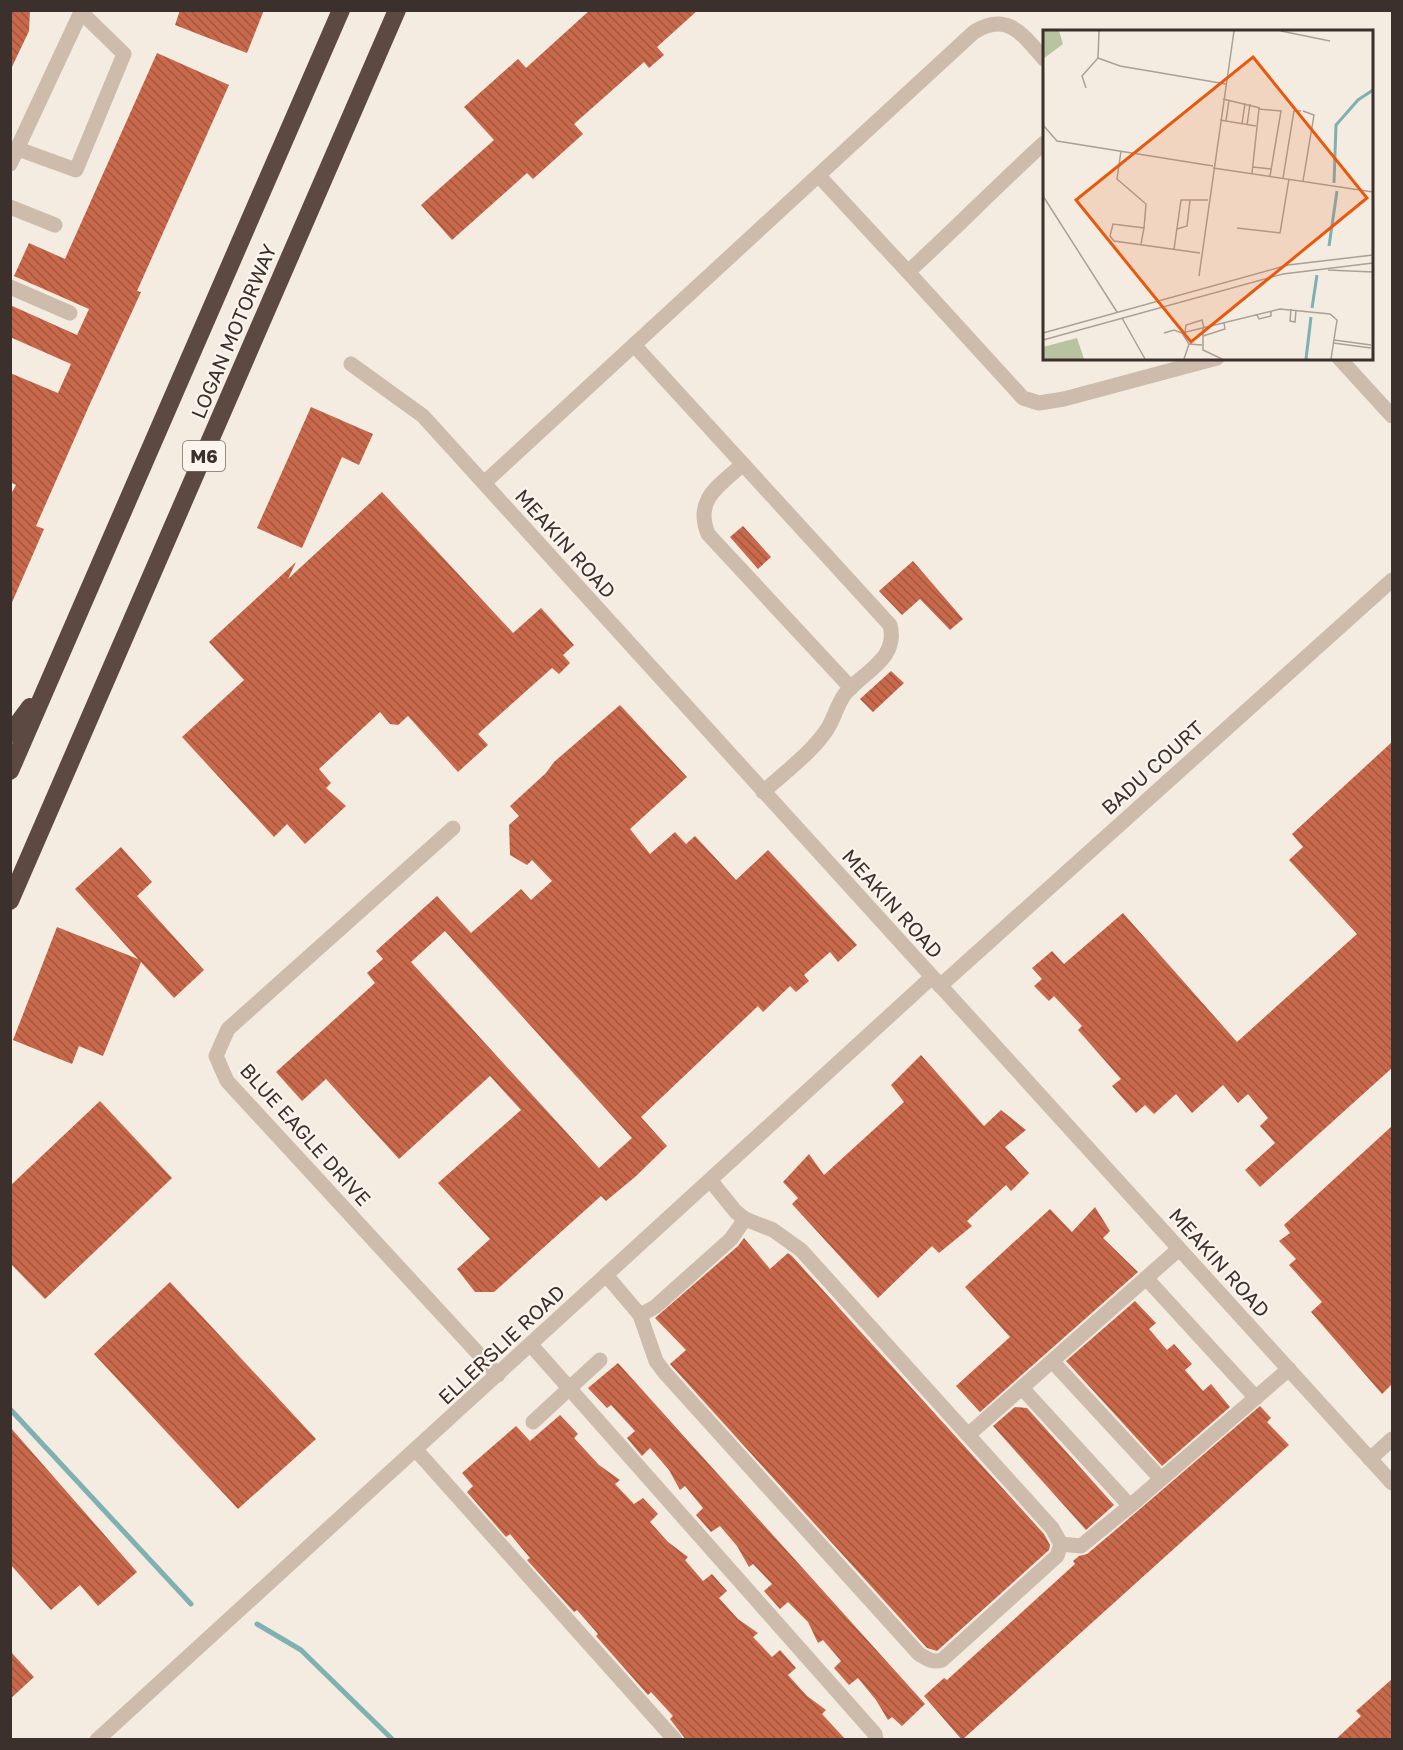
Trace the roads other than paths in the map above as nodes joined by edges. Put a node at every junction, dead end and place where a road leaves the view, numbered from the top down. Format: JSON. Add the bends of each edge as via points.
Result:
{"nodes":[{"id":1,"x":341,"y":10,"type":"edge"},
{"id":2,"x":397,"y":10,"type":"edge"},
{"id":3,"x":82,"y":11,"type":"edge"},
{"id":4,"x":1043,"y":58,"type":"edge"},
{"id":5,"x":17,"y":140,"type":"edge"},
{"id":6,"x":1043,"y":144,"type":"edge"},
{"id":7,"x":10,"y":164,"type":"edge"},
{"id":8,"x":819,"y":176,"type":"junction"},
{"id":9,"x":10,"y":207,"type":"edge"},
{"id":10,"x":55,"y":225,"type":"dead end"},
{"id":11,"x":908,"y":272,"type":"junction"},
{"id":12,"x":10,"y":287,"type":"edge"},
{"id":13,"x":70,"y":313,"type":"dead end"},
{"id":14,"x":634,"y":345,"type":"junction"},
{"id":15,"x":1210,"y":360,"type":"edge"},
{"id":16,"x":1341,"y":360,"type":"edge"},
{"id":17,"x":351,"y":363,"type":"dead end"},
{"id":18,"x":1392,"y":416,"type":"edge"},
{"id":19,"x":743,"y":464,"type":"junction"},
{"id":20,"x":484,"y":483,"type":"junction"},
{"id":21,"x":1392,"y":580,"type":"edge"},
{"id":22,"x":52,"y":676,"type":"junction"},
{"id":23,"x":851,"y":688,"type":"junction"},
{"id":24,"x":10,"y":734,"type":"edge"},
{"id":25,"x":10,"y":771,"type":"edge"},
{"id":26,"x":763,"y":792,"type":"junction"},
{"id":27,"x":453,"y":828,"type":"dead end"},
{"id":28,"x":10,"y":901,"type":"edge"},
{"id":29,"x":936,"y":982,"type":"junction"},
{"id":30,"x":710,"y":1180,"type":"junction"},
{"id":31,"x":745,"y":1219,"type":"junction"},
{"id":32,"x":1179,"y":1249,"type":"junction"},
{"id":33,"x":606,"y":1275,"type":"junction"},
{"id":34,"x":1146,"y":1278,"type":"junction"},
{"id":35,"x":640,"y":1315,"type":"junction"},
{"id":36,"x":531,"y":1345,"type":"junction"},
{"id":37,"x":600,"y":1360,"type":"dead end"},
{"id":38,"x":1052,"y":1361,"type":"junction"},
{"id":39,"x":1288,"y":1369,"type":"junction"},
{"id":40,"x":498,"y":1375,"type":"junction"},
{"id":41,"x":1022,"y":1388,"type":"junction"},
{"id":42,"x":569,"y":1389,"type":"junction"},
{"id":43,"x":1256,"y":1398,"type":"junction"},
{"id":44,"x":533,"y":1422,"type":"dead end"},
{"id":45,"x":968,"y":1435,"type":"junction"},
{"id":46,"x":1392,"y":1439,"type":"edge"},
{"id":47,"x":416,"y":1450,"type":"junction"},
{"id":48,"x":1370,"y":1459,"type":"junction"},
{"id":49,"x":1161,"y":1479,"type":"junction"},
{"id":50,"x":1392,"y":1483,"type":"edge"},
{"id":51,"x":1130,"y":1506,"type":"junction"},
{"id":52,"x":1061,"y":1544,"type":"junction"},
{"id":53,"x":97,"y":1740,"type":"edge"},
{"id":54,"x":675,"y":1740,"type":"edge"},
{"id":55,"x":876,"y":1740,"type":"edge"}],
"edges":[{"from":1,"to":22,"type":"highway","name":"LOGAN MOTORWAY","number":"M6"},
{"from":2,"to":28,"type":"highway","name":"LOGAN MOTORWAY","number":"M6"},
{"from":3,"to":5,"type":"street"},
{"from":3,"to":5,"type":"street","via":[[124,54],[76,170]]},
{"from":4,"to":8,"type":"street","via":[[1020,31],[997,23],[984,26]]},
{"from":5,"to":7,"type":"street"},
{"from":6,"to":11,"type":"street"},
{"from":8,"to":11,"type":"street"},
{"from":8,"to":14,"type":"street"},
{"from":9,"to":10,"type":"street"},
{"from":11,"to":15,"type":"street","via":[[1023,398],[1039,403]]},
{"from":12,"to":13,"type":"street"},
{"from":14,"to":19,"type":"street"},
{"from":14,"to":20,"type":"street"},
{"from":16,"to":18,"type":"street"},
{"from":17,"to":20,"type":"street","name":"MEAKIN ROAD","via":[[423,416]]},
{"from":19,"to":23,"type":"street","via":[[704,506],[703,521],[708,534]]},
{"from":19,"to":23,"type":"street","via":[[890,625],[892,640],[887,655]]},
{"from":20,"to":26,"type":"street","name":"MEAKIN ROAD"},
{"from":21,"to":29,"type":"street","name":"BADU COURT"},
{"from":22,"to":24,"type":"highway"},
{"from":22,"to":25,"type":"highway","name":"LOGAN MOTORWAY","number":"M6"},
{"from":23,"to":26,"type":"street","via":[[822,737]]},
{"from":26,"to":29,"type":"street","name":"MEAKIN ROAD"},
{"from":27,"to":40,"type":"street","name":"BLUE EAGLE DRIVE","via":[[228,1029],[216,1056],[226,1081]]},
{"from":29,"to":30,"type":"street","name":"ELLERSLIE ROAD"},
{"from":29,"to":32,"type":"street","name":"MEAKIN ROAD"},
{"from":30,"to":31,"type":"street"},
{"from":30,"to":33,"type":"street","name":"ELLERSLIE ROAD"},
{"from":31,"to":35,"type":"street","via":[[731,1239],[655,1307]]},
{"from":31,"to":45,"type":"street","via":[[773,1230],[801,1250]]},
{"from":32,"to":34,"type":"street"},
{"from":32,"to":39,"type":"street","name":"MEAKIN ROAD"},
{"from":33,"to":35,"type":"street"},
{"from":33,"to":36,"type":"street","name":"ELLERSLIE ROAD"},
{"from":34,"to":38,"type":"street"},
{"from":34,"to":43,"type":"street"},
{"from":35,"to":52,"type":"street","via":[[656,1361],[665,1373],[928,1660],[942,1660],[1057,1556]]},
{"from":36,"to":40,"type":"street","name":"ELLERSLIE ROAD"},
{"from":36,"to":42,"type":"street"},
{"from":37,"to":42,"type":"street"},
{"from":38,"to":41,"type":"street"},
{"from":38,"to":49,"type":"street"},
{"from":39,"to":43,"type":"street"},
{"from":39,"to":48,"type":"street","name":"MEAKIN ROAD"},
{"from":40,"to":47,"type":"street","name":"ELLERSLIE ROAD"},
{"from":41,"to":45,"type":"street"},
{"from":41,"to":51,"type":"street"},
{"from":42,"to":44,"type":"street"},
{"from":42,"to":55,"type":"street","via":[[875,1734]]},
{"from":43,"to":49,"type":"street"},
{"from":45,"to":52,"type":"street","via":[[1052,1528]]},
{"from":46,"to":48,"type":"street"},
{"from":47,"to":53,"type":"street","name":"ELLERSLIE ROAD"},
{"from":47,"to":54,"type":"street"},
{"from":48,"to":50,"type":"street","name":"MEAKIN ROAD"},
{"from":49,"to":51,"type":"street"},
{"from":51,"to":52,"type":"street","via":[[1081,1546]]}]}
